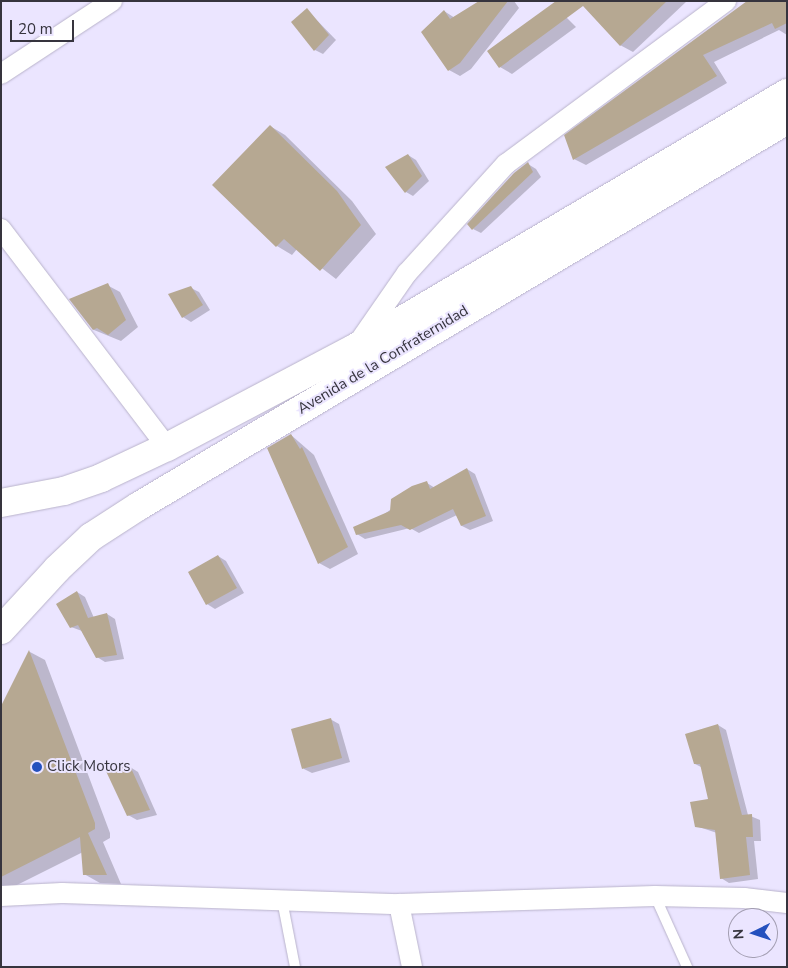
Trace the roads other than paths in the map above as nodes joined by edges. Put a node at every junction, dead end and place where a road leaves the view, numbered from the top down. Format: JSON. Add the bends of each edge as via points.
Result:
{"nodes":[{"id":1,"x":112,"y":1,"type":"edge"},
{"id":2,"x":726,"y":1,"type":"edge"},
{"id":3,"x":1,"y":74,"type":"edge"},
{"id":4,"x":787,"y":93,"type":"edge"},
{"id":5,"x":787,"y":120,"type":"edge"},
{"id":6,"x":1,"y":229,"type":"edge"},
{"id":7,"x":355,"y":348,"type":"junction"},
{"id":8,"x":167,"y":447,"type":"junction"},
{"id":9,"x":1,"y":503,"type":"edge"},
{"id":10,"x":1,"y":630,"type":"edge"},
{"id":11,"x":1,"y":896,"type":"edge"},
{"id":12,"x":655,"y":896,"type":"junction"},
{"id":13,"x":282,"y":900,"type":"junction"},
{"id":14,"x":787,"y":903,"type":"edge"},
{"id":15,"x":399,"y":904,"type":"junction"},
{"id":16,"x":294,"y":967,"type":"edge"},
{"id":17,"x":412,"y":967,"type":"edge"},
{"id":18,"x":687,"y":967,"type":"edge"}],
"edges":[{"from":1,"to":3,"type":"street"},
{"from":2,"to":7,"type":"street","via":[[506,164],[408,273]]},
{"from":4,"to":7,"type":"highway","name":"Avenida de la Confraternidad"},
{"from":5,"to":10,"type":"highway","name":"Avenida de la Confraternidad","via":[[91,537],[56,569]]},
{"from":6,"to":8,"type":"street"},
{"from":7,"to":8,"type":"highway","name":"Avenida de la Confraternidad"},
{"from":8,"to":9,"type":"highway","name":"Avenida de la Confraternidad","via":[[101,478],[64,491]]},
{"from":11,"to":13,"type":"street","via":[[62,893]]},
{"from":12,"to":14,"type":"street","via":[[744,898]]},
{"from":12,"to":15,"type":"street"},
{"from":12,"to":18,"type":"lane"},
{"from":13,"to":15,"type":"street"},
{"from":13,"to":16,"type":"lane"},
{"from":15,"to":17,"type":"street"}]}
